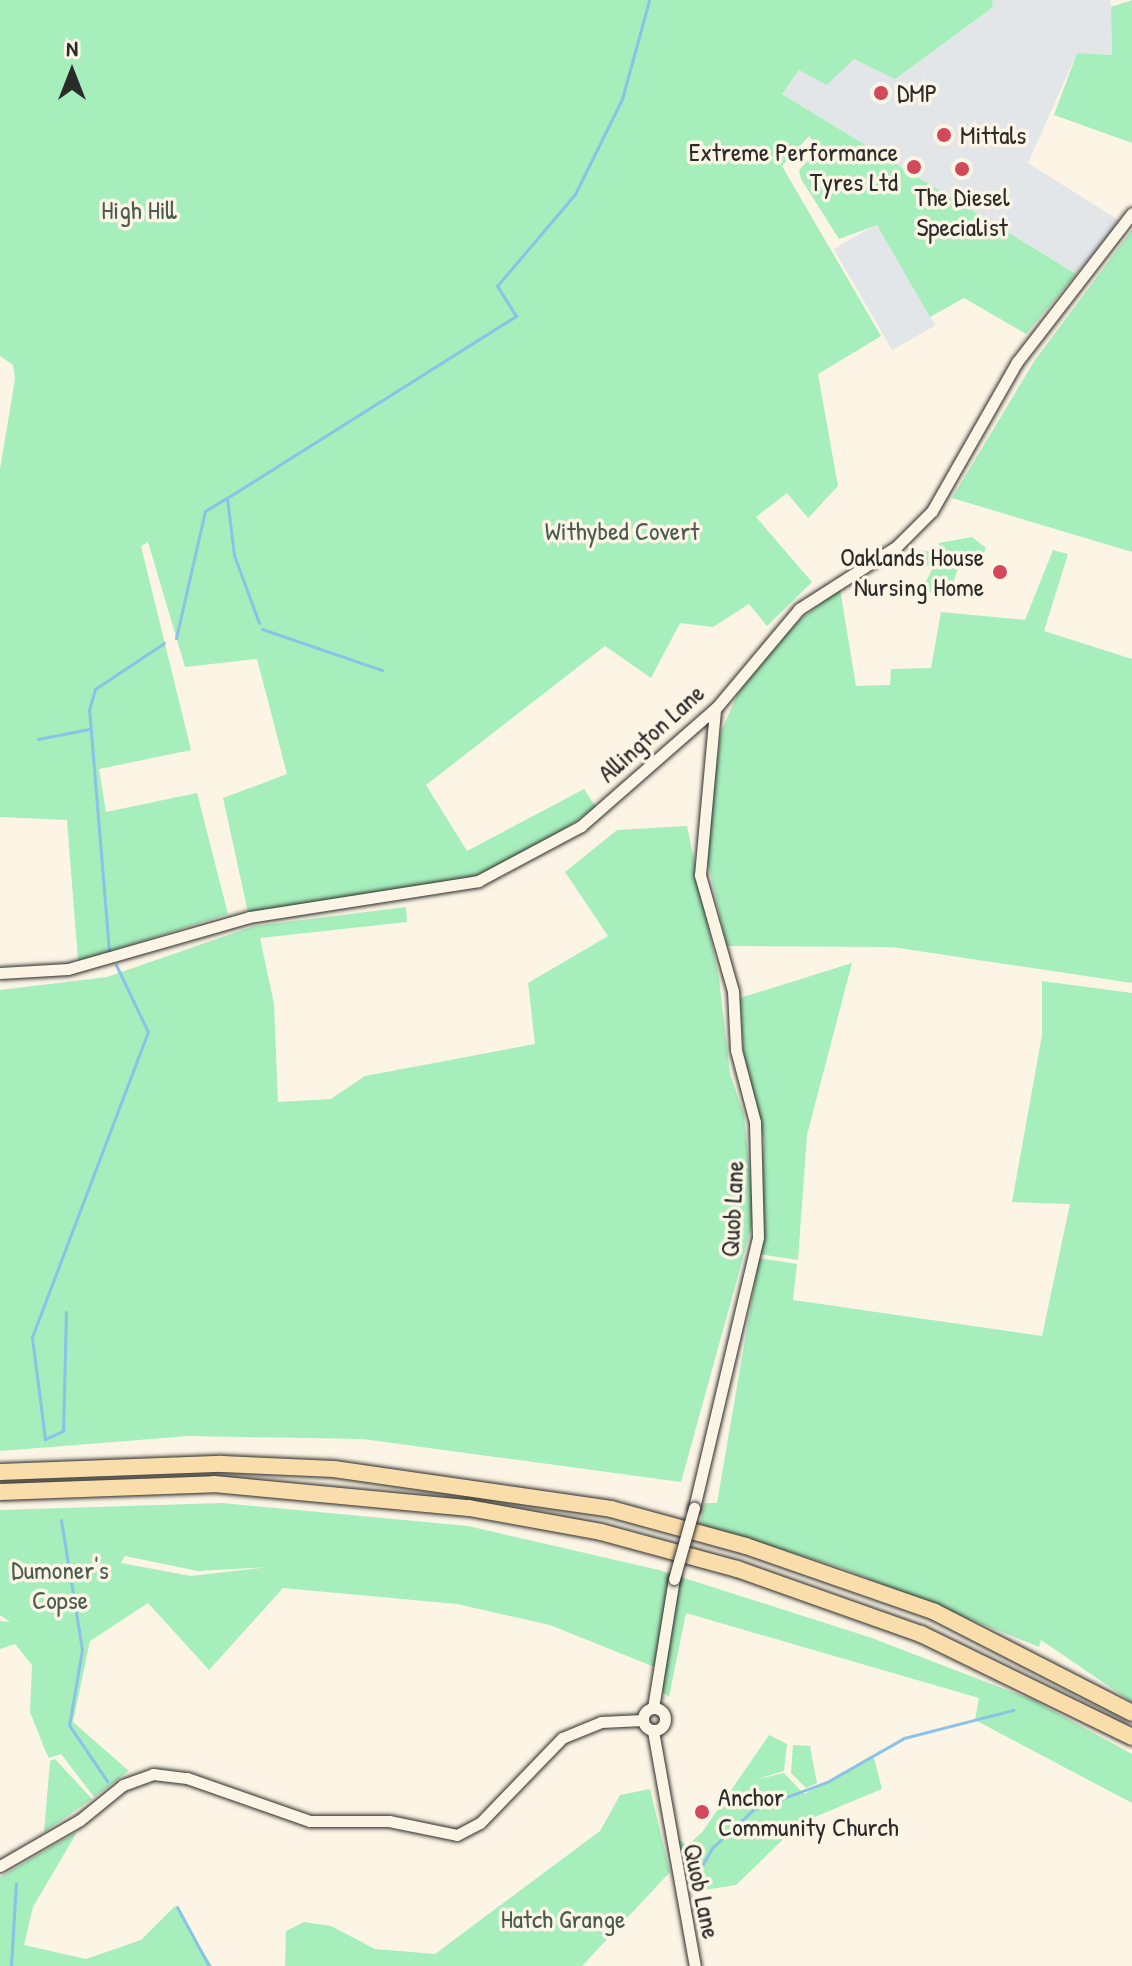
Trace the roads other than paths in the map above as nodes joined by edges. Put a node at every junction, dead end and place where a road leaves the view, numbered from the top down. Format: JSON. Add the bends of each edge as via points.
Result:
{"nodes":[{"id":1,"x":1132,"y":213,"type":"edge"},
{"id":2,"x":716,"y":708,"type":"junction"},
{"id":3,"x":694,"y":728,"type":"junction"},
{"id":4,"x":711,"y":741,"type":"junction"},
{"id":5,"x":0,"y":973,"type":"edge"},
{"id":6,"x":0,"y":1472,"type":"edge"},
{"id":7,"x":0,"y":1492,"type":"edge"},
{"id":8,"x":653,"y":1708,"type":"junction"},
{"id":9,"x":1132,"y":1713,"type":"edge"},
{"id":10,"x":643,"y":1720,"type":"junction"},
{"id":11,"x":653,"y":1731,"type":"junction"},
{"id":12,"x":1132,"y":1737,"type":"edge"},
{"id":13,"x":0,"y":1866,"type":"edge"},
{"id":14,"x":695,"y":1966,"type":"edge"}],
"edges":[{"from":1,"to":2,"type":"street","name":"Allington Lane","via":[[1017,362],[932,511],[897,546],[799,609]]},
{"from":2,"to":3,"type":"street","name":"Allington Lane"},
{"from":2,"to":4,"type":"street","name":"Quob Lane"},
{"from":3,"to":4,"type":"street"},
{"from":3,"to":5,"type":"street","name":"Allington Lane","via":[[581,826],[478,881],[249,917],[68,969]]},
{"from":4,"to":8,"type":"street","name":"Quob Lane","bridge":true,"via":[[700,875],[733,991],[736,1050],[755,1122],[758,1223],[734,1360],[674,1579]]},
{"from":6,"to":9,"type":"highway","via":[[222,1464],[334,1469],[611,1509],[746,1546],[935,1612]]},
{"from":7,"to":12,"type":"highway","via":[[214,1484],[469,1508],[601,1532],[737,1569],[921,1634]]},
{"from":8,"to":10,"type":"street"},
{"from":8,"to":11,"type":"street","name":"Quob Lane","via":[[666,1721]]},
{"from":10,"to":11,"type":"street"},
{"from":10,"to":13,"type":"street","via":[[601,1722],[562,1738],[480,1823],[457,1835],[389,1821],[310,1821],[187,1778],[153,1774],[123,1785],[80,1820]]},
{"from":11,"to":14,"type":"street","name":"Quob Lane"}]}
